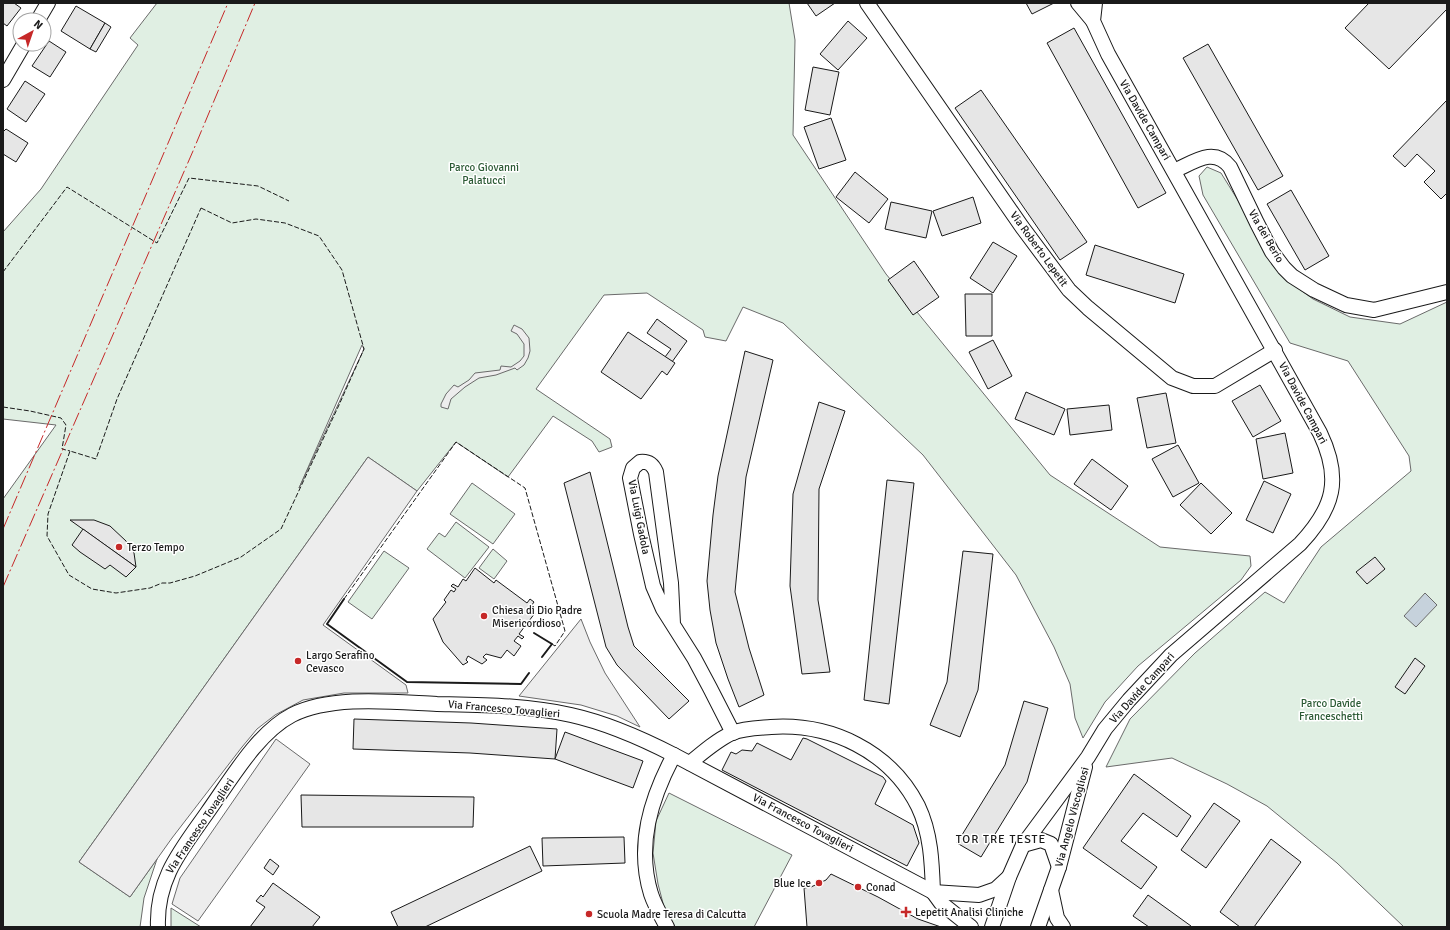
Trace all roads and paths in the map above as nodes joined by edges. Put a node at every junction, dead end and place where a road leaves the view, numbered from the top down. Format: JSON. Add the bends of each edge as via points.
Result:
{"nodes":[{"id":1,"x":48,"y":3,"type":"edge"},
{"id":2,"x":866,"y":3,"type":"edge"},
{"id":3,"x":1078,"y":3,"type":"edge"},
{"id":4,"x":1095,"y":3,"type":"edge"},
{"id":5,"x":43,"y":12,"type":"edge"},
{"id":6,"x":1093,"y":21,"type":"junction"},
{"id":7,"x":19,"y":52,"type":"edge"},
{"id":8,"x":3,"y":80,"type":"edge"},
{"id":9,"x":1174,"y":171,"type":"junction"},
{"id":10,"x":1447,"y":292,"type":"edge"},
{"id":11,"x":1275,"y":350,"type":"junction"},
{"id":12,"x":672,"y":624,"type":"junction"},
{"id":13,"x":733,"y":733,"type":"junction"},
{"id":14,"x":674,"y":755,"type":"junction"},
{"id":15,"x":1088,"y":757,"type":"junction"},
{"id":16,"x":690,"y":764,"type":"junction"},
{"id":17,"x":1023,"y":845,"type":"junction"},
{"id":18,"x":1059,"y":867,"type":"junction"},
{"id":19,"x":1009,"y":877,"type":"junction"},
{"id":20,"x":1051,"y":888,"type":"junction"},
{"id":21,"x":933,"y":892,"type":"junction"},
{"id":22,"x":158,"y":927,"type":"edge"},
{"id":23,"x":667,"y":927,"type":"edge"},
{"id":24,"x":971,"y":927,"type":"edge"},
{"id":25,"x":992,"y":927,"type":"edge"},
{"id":26,"x":1038,"y":927,"type":"edge"},
{"id":27,"x":1063,"y":927,"type":"edge"}],
"edges":[{"from":1,"to":5,"type":"street"},
{"from":2,"to":11,"type":"street","name":"Via Roberto Lepetit","via":[[1022,228],[1069,290],[1088,308],[1172,378],[1193,386],[1215,386]]},
{"from":3,"to":6,"type":"street","name":"Via Davide Campari"},
{"from":4,"to":6,"type":"street"},
{"from":6,"to":9,"type":"street","name":"Via Davide Campari","via":[[1108,54]]},
{"from":7,"to":8,"type":"street"},
{"from":9,"to":10,"type":"street","name":"Via dei Berio","via":[[1210,155],[1222,158],[1230,166],[1272,252],[1292,276],[1321,294],[1346,305],[1374,310]]},
{"from":9,"to":11,"type":"street","name":"Via Davide Campari"},
{"from":11,"to":15,"type":"street","name":"Via Davide Campari","via":[[1327,447],[1331,460],[1333,485],[1324,514],[1300,544],[1171,655],[1105,729]]},
{"from":12,"to":12,"type":"street","name":"Via Luigi Gadola","via":[[671,583],[656,472],[649,463],[640,462],[633,468],[630,478],[641,534],[653,586]]},
{"from":12,"to":13,"type":"street","name":"Via Luigi Gadola"},
{"from":13,"to":16,"type":"street"},
{"from":13,"to":21,"type":"street","via":[[777,726],[813,728],[850,740],[880,759],[902,782],[921,814],[929,840]]},
{"from":14,"to":16,"type":"street","name":"Via Francesco Tovaglieri"},
{"from":14,"to":22,"type":"street","name":"Via Francesco Tovaglieri","via":[[632,734],[605,725],[571,715],[536,710],[481,705],[350,702],[303,710],[280,723],[258,744],[182,848],[162,888]]},
{"from":14,"to":23,"type":"street","via":[[652,804],[646,845],[647,879],[656,908]]},
{"from":15,"to":17,"type":"street","name":"Via Angelo Viscogliosi"},
{"from":15,"to":18,"type":"street","name":"Via Angelo Viscogliosi"},
{"from":16,"to":21,"type":"street","name":"Via Francesco Tovaglieri"},
{"from":17,"to":18,"type":"street","via":[[1041,840],[1051,844]]},
{"from":17,"to":19,"type":"street","name":"Via Angelo Viscogliosi"},
{"from":18,"to":20,"type":"street","name":"Via Angelo Viscogliosi"},
{"from":19,"to":21,"type":"street","via":[[996,889],[979,895]]},
{"from":19,"to":25,"type":"street","name":"Via Angelo Viscogliosi"},
{"from":20,"to":26,"type":"street","name":"Via Angelo Viscogliosi"},
{"from":20,"to":27,"type":"street","via":[[1057,918]]},
{"from":21,"to":24,"type":"street","via":[[941,903]]}]}
